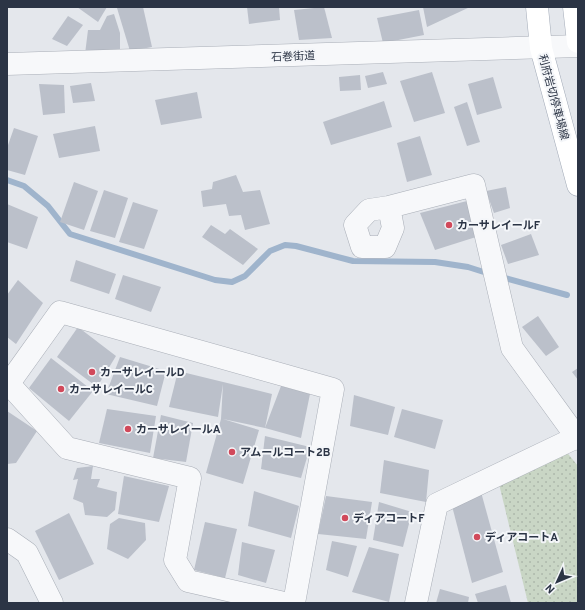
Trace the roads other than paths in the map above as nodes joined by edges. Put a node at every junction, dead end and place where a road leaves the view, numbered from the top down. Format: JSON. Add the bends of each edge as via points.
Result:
{"nodes":[{"id":1,"x":537,"y":7,"type":"edge"},
{"id":2,"x":574,"y":7,"type":"edge"},
{"id":3,"x":578,"y":42,"type":"edge"},
{"id":4,"x":578,"y":46,"type":"edge"},
{"id":5,"x":541,"y":48,"type":"junction"},
{"id":6,"x":7,"y":64,"type":"edge"},
{"id":7,"x":578,"y":184,"type":"edge"},
{"id":8,"x":389,"y":207,"type":"dead end"},
{"id":9,"x":8,"y":385,"type":"edge"},
{"id":10,"x":577,"y":438,"type":"edge"},
{"id":11,"x":7,"y":539,"type":"edge"},
{"id":12,"x":52,"y":603,"type":"edge"},
{"id":13,"x":284,"y":603,"type":"edge"},
{"id":14,"x":294,"y":603,"type":"edge"},
{"id":15,"x":416,"y":603,"type":"edge"}],
"edges":[{"from":1,"to":5,"type":"main road","name":"利府岩切停車場線"},
{"from":2,"to":3,"type":"main road"},
{"from":4,"to":5,"type":"street","name":"石巻街道"},
{"from":5,"to":6,"type":"street","name":"石巻街道"},
{"from":5,"to":7,"type":"main road","name":"利府岩切停車場線"},
{"from":8,"to":10,"type":"street","via":[[474,185],[512,348]]},
{"from":9,"to":13,"type":"street","via":[[67,448],[190,478],[175,560],[188,581]]},
{"from":9,"to":14,"type":"street","via":[[60,312],[333,389]]},
{"from":10,"to":15,"type":"street","via":[[437,504]]},
{"from":11,"to":12,"type":"street","via":[[27,553]]}]}
